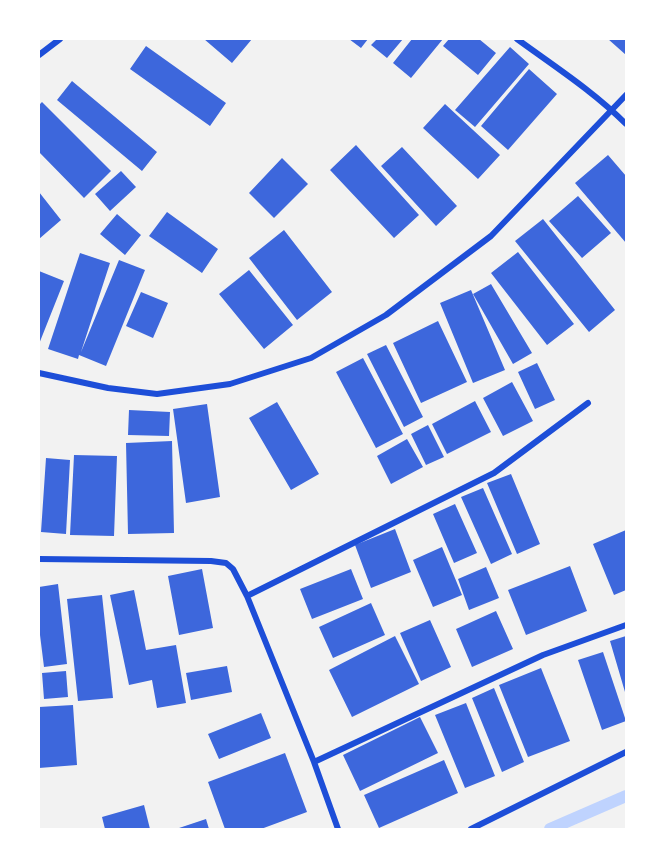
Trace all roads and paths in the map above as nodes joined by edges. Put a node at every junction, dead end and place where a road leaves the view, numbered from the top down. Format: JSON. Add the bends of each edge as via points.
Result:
{"nodes":[{"id":1,"x":60,"y":39,"type":"edge"},
{"id":2,"x":517,"y":39,"type":"edge"},
{"id":3,"x":39,"y":56,"type":"edge"},
{"id":4,"x":626,"y":94,"type":"edge"},
{"id":5,"x":612,"y":110,"type":"junction"},
{"id":6,"x":626,"y":124,"type":"edge"},
{"id":7,"x":39,"y":373,"type":"edge"},
{"id":8,"x":588,"y":404,"type":"dead end"},
{"id":9,"x":39,"y":560,"type":"edge"},
{"id":10,"x":247,"y":596,"type":"junction"},
{"id":11,"x":626,"y":625,"type":"edge"},
{"id":12,"x":626,"y":752,"type":"edge"},
{"id":13,"x":314,"y":762,"type":"junction"},
{"id":14,"x":338,"y":829,"type":"edge"},
{"id":15,"x":471,"y":829,"type":"edge"}],
"edges":[{"from":1,"to":3,"type":"street"},
{"from":2,"to":5,"type":"street"},
{"from":4,"to":5,"type":"street"},
{"from":5,"to":6,"type":"street"},
{"from":5,"to":7,"type":"street","via":[[491,236],[386,315],[311,358],[230,384],[157,394]]},
{"from":8,"to":10,"type":"street","via":[[494,473]]},
{"from":9,"to":10,"type":"street","via":[[226,563]]},
{"from":10,"to":13,"type":"street"},
{"from":11,"to":13,"type":"street","via":[[543,655]]},
{"from":12,"to":15,"type":"street"},
{"from":13,"to":14,"type":"street"}]}
